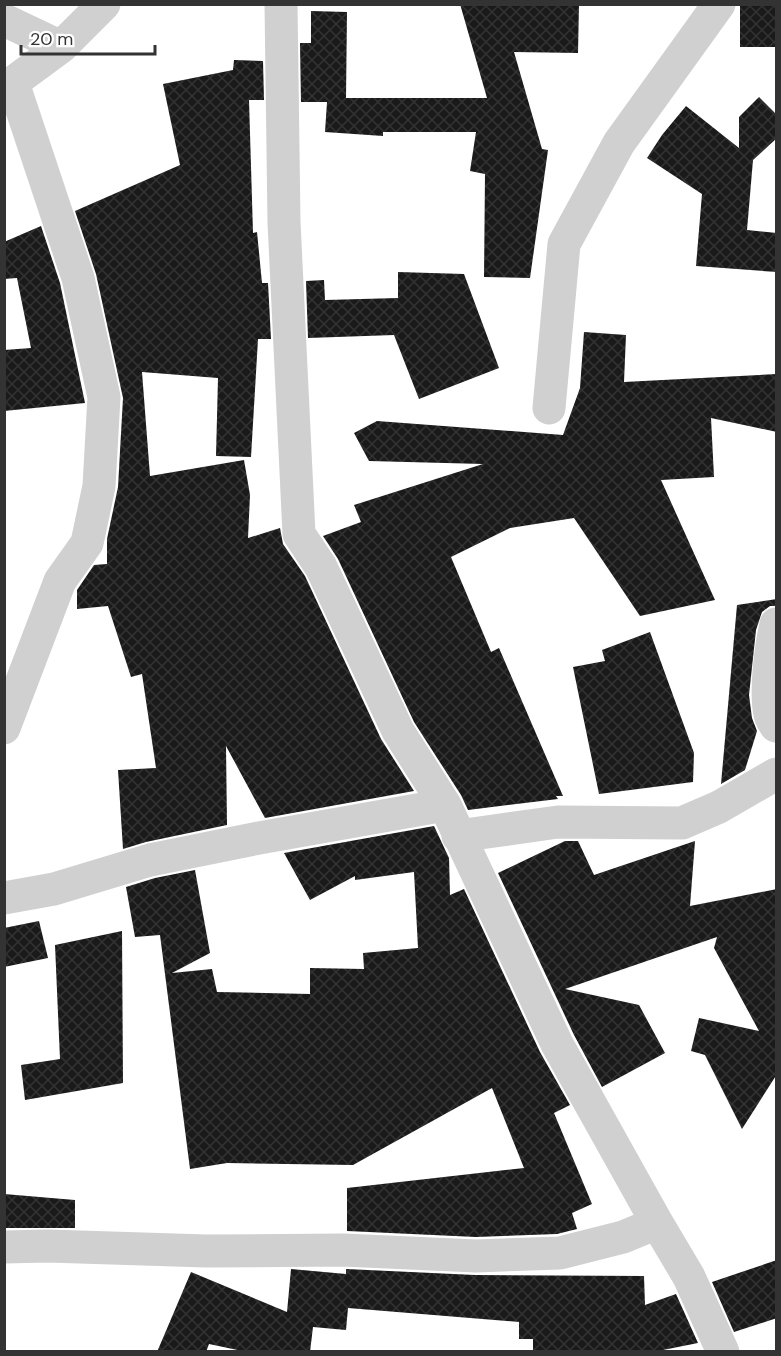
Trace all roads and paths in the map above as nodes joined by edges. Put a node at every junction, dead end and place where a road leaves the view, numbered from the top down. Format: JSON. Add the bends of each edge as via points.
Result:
{"nodes":[{"id":1,"x":104,"y":4,"type":"edge"},
{"id":2,"x":719,"y":4,"type":"edge"},
{"id":3,"x":290,"y":7,"type":"edge"},
{"id":4,"x":4,"y":20,"type":"edge"},
{"id":5,"x":61,"y":47,"type":"junction"},
{"id":6,"x":9,"y":86,"type":"edge"},
{"id":7,"x":549,"y":408,"type":"dead end"},
{"id":8,"x":777,"y":624,"type":"edge"},
{"id":9,"x":5,"y":725,"type":"edge"},
{"id":10,"x":777,"y":726,"type":"edge"},
{"id":11,"x":777,"y":774,"type":"edge"},
{"id":12,"x":445,"y":805,"type":"junction"},
{"id":13,"x":458,"y":836,"type":"junction"},
{"id":14,"x":4,"y":898,"type":"edge"},
{"id":15,"x":657,"y":1223,"type":"junction"},
{"id":16,"x":4,"y":1247,"type":"edge"},
{"id":17,"x":723,"y":1352,"type":"edge"}],
"edges":[{"from":1,"to":5,"type":"street"},
{"from":2,"to":7,"type":"street","via":[[619,143],[564,244]]},
{"from":3,"to":12,"type":"street","via":[[284,222],[299,534],[321,567],[398,731]]},
{"from":4,"to":5,"type":"street"},
{"from":5,"to":6,"type":"street"},
{"from":6,"to":9,"type":"street","via":[[78,278],[104,397],[99,486],[87,543],[60,582]]},
{"from":8,"to":10,"type":"street","via":[[769,686],[770,715]]},
{"from":11,"to":13,"type":"street","via":[[682,823],[558,822]]},
{"from":12,"to":13,"type":"street"},
{"from":12,"to":14,"type":"street","via":[[150,860],[54,889]]},
{"from":13,"to":15,"type":"street","via":[[557,1044]]},
{"from":15,"to":16,"type":"street","via":[[623,1237],[560,1252],[486,1255]]},
{"from":15,"to":17,"type":"street","via":[[689,1277]]}]}
